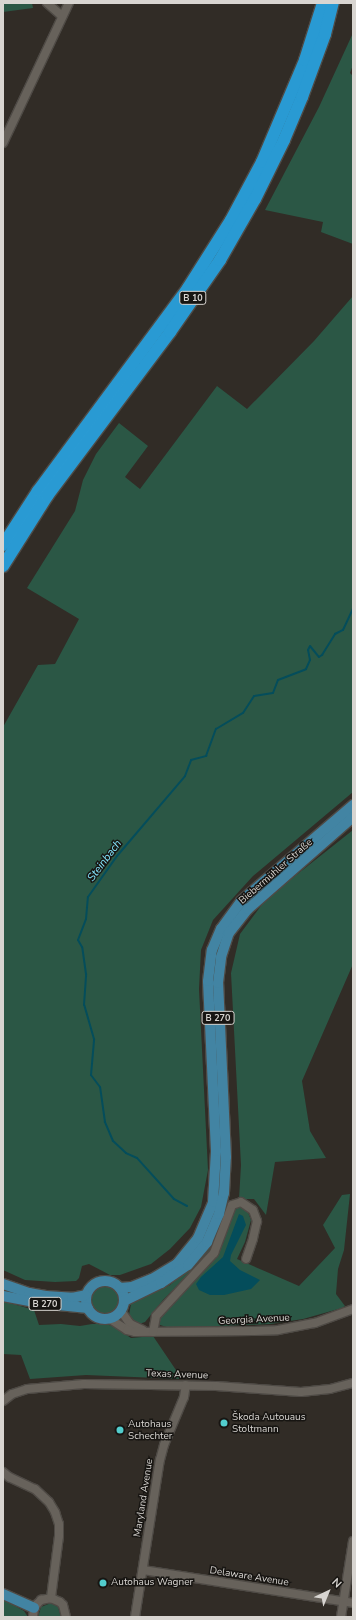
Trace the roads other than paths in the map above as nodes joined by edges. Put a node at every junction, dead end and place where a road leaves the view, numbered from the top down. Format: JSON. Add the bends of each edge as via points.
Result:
{"nodes":[{"id":1,"x":47,"y":3,"type":"edge"},
{"id":2,"x":69,"y":3,"type":"edge"},
{"id":3,"x":323,"y":3,"type":"edge"},
{"id":4,"x":333,"y":3,"type":"edge"},
{"id":5,"x":62,"y":16,"type":"junction"},
{"id":6,"x":3,"y":143,"type":"edge"},
{"id":7,"x":3,"y":544,"type":"edge"},
{"id":8,"x":3,"y":566,"type":"edge"},
{"id":9,"x":353,"y":805,"type":"edge"},
{"id":10,"x":353,"y":817,"type":"edge"},
{"id":11,"x":246,"y":1259,"type":"dead end"},
{"id":12,"x":3,"y":1284,"type":"edge"},
{"id":13,"x":120,"y":1288,"type":"junction"},
{"id":14,"x":86,"y":1295,"type":"junction"},
{"id":15,"x":3,"y":1296,"type":"edge"},
{"id":16,"x":122,"y":1306,"type":"junction"},
{"id":17,"x":88,"y":1308,"type":"junction"},
{"id":18,"x":353,"y":1309,"type":"edge"},
{"id":19,"x":110,"y":1319,"type":"junction"},
{"id":20,"x":153,"y":1332,"type":"junction"},
{"id":21,"x":353,"y":1383,"type":"edge"},
{"id":22,"x":186,"y":1385,"type":"junction"},
{"id":23,"x":3,"y":1400,"type":"edge"},
{"id":24,"x":3,"y":1472,"type":"edge"},
{"id":25,"x":353,"y":1541,"type":"edge"},
{"id":26,"x":143,"y":1570,"type":"junction"},
{"id":27,"x":3,"y":1594,"type":"edge"},
{"id":28,"x":51,"y":1598,"type":"junction"},
{"id":29,"x":344,"y":1602,"type":"junction"},
{"id":30,"x":353,"y":1603,"type":"edge"},
{"id":31,"x":34,"y":1612,"type":"edge"},
{"id":32,"x":66,"y":1617,"type":"edge"},
{"id":33,"x":135,"y":1617,"type":"edge"},
{"id":34,"x":342,"y":1617,"type":"edge"}],
"edges":[{"from":1,"to":5,"type":"street"},
{"from":2,"to":5,"type":"street"},
{"from":3,"to":7,"type":"highway","number":"B 10","via":[[305,60],[262,162],[232,220],[188,288],[38,491]]},
{"from":4,"to":8,"type":"highway","number":"B 10","via":[[325,34],[284,140],[255,199],[220,260],[170,332],[47,496]]},
{"from":5,"to":6,"type":"street"},
{"from":9,"to":13,"type":"main road","name":"Biebermühler Straße","number":"B 270","via":[[241,901],[220,929],[212,950],[208,981],[216,1169],[214,1197],[198,1238],[177,1264],[152,1280]]},
{"from":10,"to":16,"type":"main road","number":"B 270","via":[[248,909],[229,933],[221,957],[218,983],[226,1157],[224,1193],[219,1214],[207,1242],[188,1265]]},
{"from":11,"to":20,"type":"street","via":[[257,1221],[253,1210],[241,1202],[232,1205],[218,1245],[210,1257],[156,1316]]},
{"from":12,"to":14,"type":"main road","number":"B 270","via":[[29,1293],[72,1298]]},
{"from":13,"to":14,"type":"main road","via":[[113,1282],[101,1281],[90,1288]]},
{"from":13,"to":16,"type":"main road"},
{"from":14,"to":17,"type":"main road"},
{"from":15,"to":17,"type":"main road","number":"B 270","via":[[38,1303]]},
{"from":16,"to":19,"type":"main road"},
{"from":16,"to":20,"type":"street","name":"Georgia Avenue","via":[[126,1320],[134,1327]]},
{"from":17,"to":19,"type":"main road","via":[[97,1318]]},
{"from":18,"to":20,"type":"street","name":"Georgia Avenue","via":[[315,1323],[278,1330]]},
{"from":19,"to":20,"type":"street","name":"Georgia Avenue","via":[[131,1332]]},
{"from":21,"to":22,"type":"street","name":"Texas Avenue","via":[[301,1392]]},
{"from":22,"to":23,"type":"street","name":"Texas Avenue","via":[[84,1384],[43,1387],[19,1391]]},
{"from":22,"to":26,"type":"street","name":"Maryland Avenue","via":[[184,1397],[162,1451]]},
{"from":24,"to":28,"type":"street","via":[[35,1489],[49,1502],[55,1512],[59,1536]]},
{"from":25,"to":29,"type":"street"},
{"from":26,"to":29,"type":"street","name":"Delaware Avenue"},
{"from":26,"to":33,"type":"street","name":"Maryland Avenue"},
{"from":27,"to":31,"type":"main road"},
{"from":28,"to":31,"type":"street","via":[[41,1600]]},
{"from":28,"to":32,"type":"street","via":[[63,1605]]},
{"from":29,"to":30,"type":"street","name":"Delaware Avenue"},
{"from":29,"to":34,"type":"street"}]}
